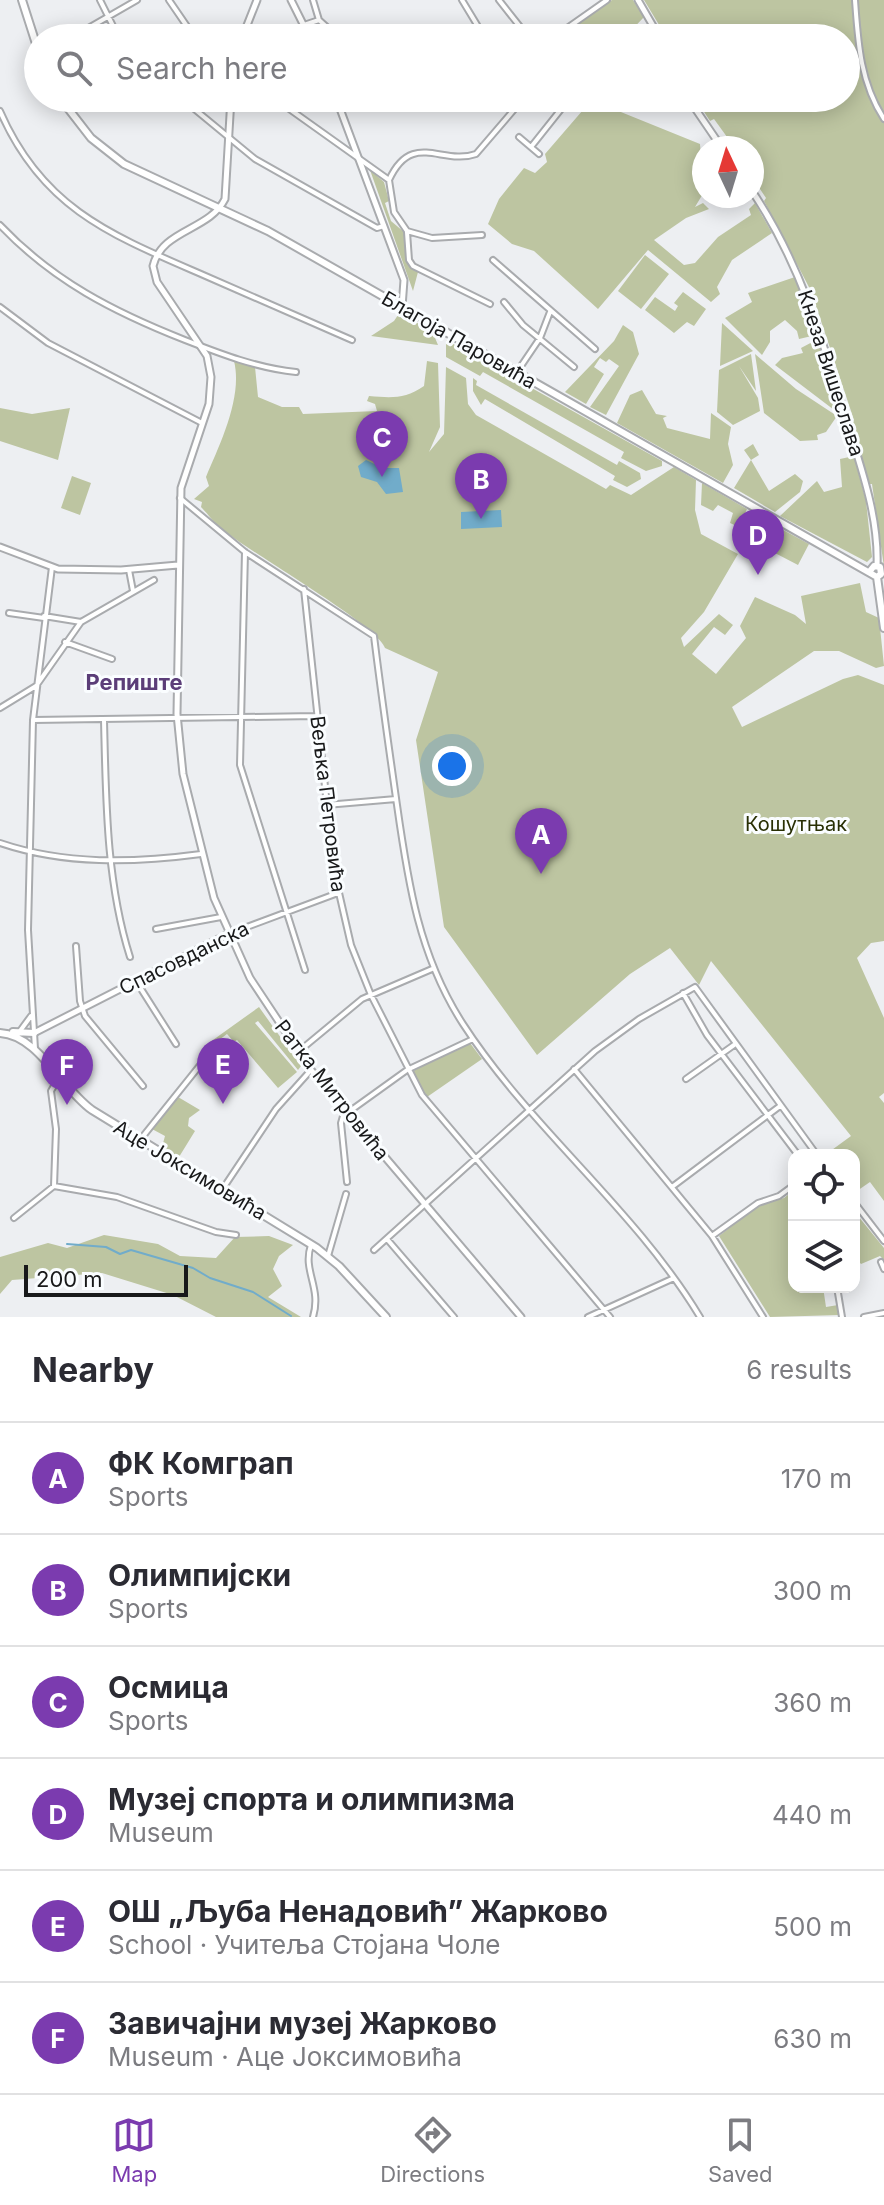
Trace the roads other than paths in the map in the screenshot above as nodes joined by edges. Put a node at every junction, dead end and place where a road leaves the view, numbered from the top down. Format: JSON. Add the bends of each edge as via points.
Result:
{"nodes":[{"id":1,"x":22,"y":0,"type":"edge"},
{"id":2,"x":100,"y":0,"type":"edge"},
{"id":3,"x":137,"y":0,"type":"edge"},
{"id":4,"x":169,"y":0,"type":"edge"},
{"id":5,"x":257,"y":0,"type":"edge"},
{"id":6,"x":291,"y":0,"type":"edge"},
{"id":7,"x":313,"y":0,"type":"edge"},
{"id":8,"x":462,"y":0,"type":"edge"},
{"id":9,"x":499,"y":0,"type":"edge"},
{"id":10,"x":607,"y":0,"type":"edge"},
{"id":11,"x":638,"y":0,"type":"edge"},
{"id":12,"x":855,"y":0,"type":"edge"},
{"id":13,"x":107,"y":17,"type":"junction"},
{"id":14,"x":319,"y":20,"type":"junction"},
{"id":15,"x":30,"y":24,"type":"edge"},
{"id":16,"x":95,"y":24,"type":"edge"},
{"id":17,"x":111,"y":24,"type":"edge"},
{"id":18,"x":185,"y":24,"type":"edge"},
{"id":19,"x":248,"y":24,"type":"edge"},
{"id":20,"x":303,"y":24,"type":"edge"},
{"id":21,"x":307,"y":24,"type":"edge"},
{"id":22,"x":323,"y":24,"type":"edge"},
{"id":23,"x":477,"y":24,"type":"edge"},
{"id":24,"x":518,"y":24,"type":"edge"},
{"id":25,"x":573,"y":24,"type":"edge"},
{"id":26,"x":652,"y":24,"type":"edge"},
{"id":27,"x":857,"y":24,"type":"edge"},
{"id":28,"x":860,"y":60,"type":"edge"},
{"id":29,"x":0,"y":111,"type":"edge"},
{"id":30,"x":71,"y":112,"type":"edge"},
{"id":31,"x":198,"y":112,"type":"edge"},
{"id":32,"x":231,"y":112,"type":"edge"},
{"id":33,"x":293,"y":112,"type":"edge"},
{"id":34,"x":341,"y":112,"type":"edge"},
{"id":35,"x":512,"y":112,"type":"edge"},
{"id":36,"x":559,"y":112,"type":"edge"},
{"id":37,"x":698,"y":112,"type":"edge"},
{"id":38,"x":884,"y":119,"type":"edge"},
{"id":39,"x":714,"y":136,"type":"edge"},
{"id":40,"x":519,"y":137,"type":"dead end"},
{"id":41,"x":230,"y":138,"type":"junction"},
{"id":42,"x":531,"y":147,"type":"junction"},
{"id":43,"x":539,"y":154,"type":"dead end"},
{"id":44,"x":359,"y":160,"type":"junction"},
{"id":45,"x":389,"y":180,"type":"junction"},
{"id":46,"x":220,"y":208,"type":"junction"},
{"id":47,"x":762,"y":208,"type":"edge"},
{"id":48,"x":0,"y":225,"type":"edge"},
{"id":49,"x":384,"y":226,"type":"junction"},
{"id":50,"x":407,"y":231,"type":"junction"},
{"id":51,"x":482,"y":235,"type":"dead end"},
{"id":52,"x":157,"y":255,"type":"junction"},
{"id":53,"x":493,"y":260,"type":"dead end"},
{"id":54,"x":504,"y":302,"type":"dead end"},
{"id":55,"x":490,"y":304,"type":"dead end"},
{"id":56,"x":0,"y":307,"type":"edge"},
{"id":57,"x":402,"y":307,"type":"junction"},
{"id":58,"x":550,"y":311,"type":"junction"},
{"id":59,"x":540,"y":338,"type":"junction"},
{"id":60,"x":352,"y":340,"type":"dead end"},
{"id":61,"x":202,"y":348,"type":"junction"},
{"id":62,"x":595,"y":349,"type":"dead end"},
{"id":63,"x":574,"y":367,"type":"dead end"},
{"id":64,"x":296,"y":372,"type":"dead end"},
{"id":65,"x":517,"y":372,"type":"junction"},
{"id":66,"x":203,"y":423,"type":"junction"},
{"id":67,"x":180,"y":498,"type":"junction"},
{"id":68,"x":0,"y":547,"type":"edge"},
{"id":69,"x":245,"y":552,"type":"junction"},
{"id":70,"x":178,"y":565,"type":"junction"},
{"id":71,"x":877,"y":566,"type":"junction"},
{"id":72,"x":52,"y":567,"type":"junction"},
{"id":73,"x":129,"y":570,"type":"junction"},
{"id":74,"x":870,"y":571,"type":"junction"},
{"id":75,"x":877,"y":577,"type":"junction"},
{"id":76,"x":154,"y":580,"type":"dead end"},
{"id":77,"x":304,"y":589,"type":"junction"},
{"id":78,"x":133,"y":591,"type":"junction"},
{"id":79,"x":9,"y":613,"type":"dead end"},
{"id":80,"x":44,"y":617,"type":"junction"},
{"id":81,"x":81,"y":622,"type":"junction"},
{"id":82,"x":884,"y":628,"type":"edge"},
{"id":83,"x":65,"y":642,"type":"junction"},
{"id":84,"x":112,"y":659,"type":"dead end"},
{"id":85,"x":36,"y":686,"type":"junction"},
{"id":86,"x":0,"y":708,"type":"edge"},
{"id":87,"x":316,"y":716,"type":"junction"},
{"id":88,"x":238,"y":718,"type":"junction"},
{"id":89,"x":177,"y":719,"type":"junction"},
{"id":90,"x":33,"y":720,"type":"junction"},
{"id":91,"x":104,"y":720,"type":"junction"},
{"id":92,"x":396,"y":799,"type":"junction"},
{"id":93,"x":326,"y":805,"type":"junction"},
{"id":94,"x":0,"y":843,"type":"edge"},
{"id":95,"x":31,"y":853,"type":"junction"},
{"id":96,"x":201,"y":854,"type":"junction"},
{"id":97,"x":111,"y":862,"type":"junction"},
{"id":98,"x":338,"y":893,"type":"junction"},
{"id":99,"x":284,"y":912,"type":"junction"},
{"id":100,"x":221,"y":917,"type":"junction"},
{"id":101,"x":156,"y":929,"type":"dead end"},
{"id":102,"x":228,"y":934,"type":"junction"},
{"id":103,"x":76,"y":946,"type":"dead end"},
{"id":104,"x":130,"y":957,"type":"dead end"},
{"id":105,"x":432,"y":969,"type":"junction"},
{"id":106,"x":305,"y":970,"type":"dead end"},
{"id":107,"x":136,"y":981,"type":"junction"},
{"id":108,"x":683,"y":993,"type":"junction"},
{"id":109,"x":371,"y":995,"type":"junction"},
{"id":110,"x":82,"y":1009,"type":"junction"},
{"id":111,"x":32,"y":1014,"type":"junction"},
{"id":112,"x":3,"y":1033,"type":"edge"},
{"id":113,"x":34,"y":1033,"type":"junction"},
{"id":114,"x":18,"y":1034,"type":"junction"},
{"id":115,"x":473,"y":1039,"type":"junction"},
{"id":116,"x":176,"y":1044,"type":"dead end"},
{"id":117,"x":734,"y":1045,"type":"junction"},
{"id":118,"x":35,"y":1049,"type":"junction"},
{"id":119,"x":298,"y":1052,"type":"junction"},
{"id":120,"x":209,"y":1054,"type":"dead end"},
{"id":121,"x":722,"y":1054,"type":"junction"},
{"id":122,"x":574,"y":1069,"type":"junction"},
{"id":123,"x":311,"y":1070,"type":"junction"},
{"id":124,"x":407,"y":1070,"type":"junction"},
{"id":125,"x":58,"y":1079,"type":"junction"},
{"id":126,"x":686,"y":1079,"type":"dead end"},
{"id":127,"x":143,"y":1086,"type":"dead end"},
{"id":128,"x":780,"y":1106,"type":"junction"},
{"id":129,"x":531,"y":1109,"type":"junction"},
{"id":130,"x":347,"y":1112,"type":"junction"},
{"id":131,"x":767,"y":1115,"type":"junction"},
{"id":132,"x":140,"y":1140,"type":"junction"},
{"id":133,"x":793,"y":1149,"type":"edge"},
{"id":134,"x":812,"y":1149,"type":"edge"},
{"id":135,"x":477,"y":1159,"type":"junction"},
{"id":136,"x":347,"y":1182,"type":"dead end"},
{"id":137,"x":54,"y":1186,"type":"junction"},
{"id":138,"x":672,"y":1187,"type":"junction"},
{"id":139,"x":788,"y":1189,"type":"edge"},
{"id":140,"x":222,"y":1190,"type":"junction"},
{"id":141,"x":346,"y":1194,"type":"dead end"},
{"id":142,"x":425,"y":1206,"type":"junction"},
{"id":143,"x":860,"y":1210,"type":"edge"},
{"id":144,"x":14,"y":1218,"type":"dead end"},
{"id":145,"x":236,"y":1235,"type":"dead end"},
{"id":146,"x":712,"y":1236,"type":"junction"},
{"id":147,"x":387,"y":1239,"type":"junction"},
{"id":148,"x":884,"y":1241,"type":"edge"},
{"id":149,"x":311,"y":1245,"type":"junction"},
{"id":150,"x":374,"y":1250,"type":"dead end"},
{"id":151,"x":328,"y":1257,"type":"junction"},
{"id":152,"x":881,"y":1262,"type":"dead end"},
{"id":153,"x":884,"y":1269,"type":"edge"},
{"id":154,"x":674,"y":1278,"type":"junction"},
{"id":155,"x":838,"y":1293,"type":"edge"},
{"id":156,"x":605,"y":1309,"type":"junction"},
{"id":157,"x":884,"y":1313,"type":"edge"},
{"id":158,"x":313,"y":1317,"type":"edge"},
{"id":159,"x":386,"y":1317,"type":"edge"},
{"id":160,"x":454,"y":1317,"type":"edge"},
{"id":161,"x":521,"y":1317,"type":"edge"},
{"id":162,"x":588,"y":1317,"type":"edge"},
{"id":163,"x":610,"y":1317,"type":"edge"},
{"id":164,"x":700,"y":1317,"type":"edge"},
{"id":165,"x":763,"y":1317,"type":"edge"},
{"id":166,"x":842,"y":1317,"type":"edge"},
{"id":167,"x":864,"y":1317,"type":"edge"}],
"edges":[{"from":1,"to":15,"type":"main road"},
{"from":2,"to":13,"type":"street"},
{"from":3,"to":13,"type":"street"},
{"from":4,"to":18,"type":"street"},
{"from":5,"to":19,"type":"street"},
{"from":6,"to":20,"type":"street"},
{"from":7,"to":14,"type":"street"},
{"from":8,"to":23,"type":"street"},
{"from":9,"to":24,"type":"street"},
{"from":10,"to":25,"type":"street"},
{"from":11,"to":26,"type":"street"},
{"from":12,"to":27,"type":"street"},
{"from":13,"to":16,"type":"street"},
{"from":13,"to":17,"type":"street"},
{"from":14,"to":21,"type":"street"},
{"from":14,"to":22,"type":"street"},
{"from":28,"to":38,"type":"street"},
{"from":29,"to":52,"type":"street","via":[[27,161],[66,203],[99,228]]},
{"from":30,"to":46,"type":"main road","name":"Благоја Паровића","via":[[112,156]]},
{"from":31,"to":41,"type":"street"},
{"from":32,"to":41,"type":"street"},
{"from":33,"to":44,"type":"street"},
{"from":34,"to":44,"type":"street"},
{"from":35,"to":45,"type":"street","via":[[476,154],[415,153]]},
{"from":36,"to":42,"type":"street"},
{"from":37,"to":39,"type":"street"},
{"from":40,"to":42,"type":"street"},
{"from":41,"to":46,"type":"street","via":[[227,191]]},
{"from":41,"to":49,"type":"street","via":[[279,173],[377,228]]},
{"from":42,"to":43,"type":"street"},
{"from":44,"to":45,"type":"street"},
{"from":44,"to":49,"type":"street"},
{"from":45,"to":50,"type":"street","via":[[394,212]]},
{"from":46,"to":52,"type":"street","via":[[170,240]]},
{"from":46,"to":57,"type":"main road","name":"Благоја Паровића"},
{"from":47,"to":71,"type":"street","name":"Кнеза Вишеслава","via":[[815,316],[869,495]]},
{"from":48,"to":61,"type":"street","via":[[83,294]]},
{"from":49,"to":57,"type":"street","via":[[405,282]]},
{"from":50,"to":51,"type":"street","via":[[426,238]]},
{"from":50,"to":55,"type":"street","via":[[413,266]]},
{"from":52,"to":60,"type":"street"},
{"from":52,"to":61,"type":"street","via":[[154,275]]},
{"from":53,"to":58,"type":"street"},
{"from":54,"to":59,"type":"street","name":"Благоја Паровића"},
{"from":56,"to":66,"type":"street","via":[[48,343]]},
{"from":57,"to":65,"type":"main road","name":"Благоја Паровића"},
{"from":58,"to":59,"type":"street"},
{"from":58,"to":62,"type":"street"},
{"from":59,"to":63,"type":"street","name":"Благоја Паровића"},
{"from":59,"to":65,"type":"street"},
{"from":61,"to":64,"type":"street"},
{"from":61,"to":66,"type":"street","name":"Ратка Митровића","via":[[212,380]]},
{"from":65,"to":74,"type":"main road","name":"Благоја Паровића"},
{"from":66,"to":67,"type":"street","name":"Ратка Митровића"},
{"from":67,"to":69,"type":"street"},
{"from":67,"to":70,"type":"street","name":"Ратка Митровића"},
{"from":68,"to":72,"type":"street"},
{"from":69,"to":77,"type":"street"},
{"from":69,"to":88,"type":"street"},
{"from":70,"to":73,"type":"street"},
{"from":70,"to":89,"type":"street","name":"Ратка Митровића"},
{"from":71,"to":74,"type":"main road"},
{"from":71,"to":75,"type":"main road","via":[[882,570]]},
{"from":72,"to":73,"type":"street"},
{"from":72,"to":80,"type":"street"},
{"from":73,"to":78,"type":"street"},
{"from":74,"to":75,"type":"main road","name":"Благоја Паровића"},
{"from":75,"to":82,"type":"main road"},
{"from":76,"to":78,"type":"street"},
{"from":77,"to":87,"type":"street","name":"Вељка Петровића"},
{"from":77,"to":92,"type":"street","via":[[374,636]]},
{"from":78,"to":81,"type":"street"},
{"from":79,"to":80,"type":"street"},
{"from":80,"to":81,"type":"street"},
{"from":80,"to":85,"type":"street"},
{"from":81,"to":83,"type":"street"},
{"from":83,"to":84,"type":"street"},
{"from":83,"to":85,"type":"street"},
{"from":85,"to":86,"type":"street"},
{"from":85,"to":90,"type":"street"},
{"from":87,"to":88,"type":"street"},
{"from":87,"to":93,"type":"street","name":"Вељка Петровића"},
{"from":88,"to":89,"type":"street"},
{"from":88,"to":99,"type":"street","via":[[241,774]]},
{"from":89,"to":91,"type":"street"},
{"from":89,"to":96,"type":"street","name":"Ратка Митровића","via":[[181,767]]},
{"from":90,"to":91,"type":"street"},
{"from":90,"to":95,"type":"street"},
{"from":91,"to":97,"type":"street"},
{"from":92,"to":93,"type":"street"},
{"from":92,"to":105,"type":"street","via":[[412,901]]},
{"from":93,"to":98,"type":"street","name":"Вељка Петровића"},
{"from":94,"to":95,"type":"street"},
{"from":95,"to":97,"type":"street"},
{"from":95,"to":111,"type":"street"},
{"from":96,"to":97,"type":"street"},
{"from":96,"to":100,"type":"street","name":"Ратка Митровића"},
{"from":97,"to":104,"type":"street"},
{"from":98,"to":99,"type":"street","name":"Спасовданска"},
{"from":98,"to":109,"type":"street","name":"Вељка Петровића"},
{"from":99,"to":102,"type":"street","name":"Спасовданска"},
{"from":99,"to":106,"type":"street"},
{"from":100,"to":101,"type":"street"},
{"from":100,"to":102,"type":"street","name":"Ратка Митровића"},
{"from":102,"to":107,"type":"street","name":"Спасовданска"},
{"from":102,"to":119,"type":"street","name":"Ратка Митровића"},
{"from":103,"to":110,"type":"street"},
{"from":105,"to":109,"type":"street"},
{"from":105,"to":115,"type":"street"},
{"from":107,"to":110,"type":"street","name":"Спасовданска"},
{"from":107,"to":116,"type":"street"},
{"from":108,"to":117,"type":"street","via":[[697,987]]},
{"from":108,"to":121,"type":"street"},
{"from":108,"to":122,"type":"street","via":[[625,1028]]},
{"from":109,"to":119,"type":"street"},
{"from":109,"to":124,"type":"street","name":"Вељка Петровића"},
{"from":110,"to":113,"type":"street","name":"Спасовданска"},
{"from":110,"to":127,"type":"street"},
{"from":111,"to":113,"type":"street"},
{"from":111,"to":114,"type":"street"},
{"from":112,"to":114,"type":"main road","name":"Аце Јоксимовића"},
{"from":113,"to":114,"type":"main road"},
{"from":113,"to":118,"type":"street"},
{"from":114,"to":118,"type":"main road","name":"Аце Јоксимовића"},
{"from":115,"to":124,"type":"street"},
{"from":115,"to":129,"type":"street"},
{"from":117,"to":121,"type":"street"},
{"from":117,"to":128,"type":"street"},
{"from":118,"to":125,"type":"main road","name":"Аце Јоксимовића"},
{"from":119,"to":123,"type":"street","name":"Ратка Митровића"},
{"from":120,"to":132,"type":"street"},
{"from":121,"to":126,"type":"street"},
{"from":121,"to":131,"type":"street"},
{"from":122,"to":129,"type":"street"},
{"from":122,"to":138,"type":"street"},
{"from":123,"to":130,"type":"street","name":"Ратка Митровића"},
{"from":123,"to":140,"type":"street","via":[[276,1109]]},
{"from":124,"to":130,"type":"street"},
{"from":124,"to":135,"type":"street","name":"Вељка Петровића"},
{"from":125,"to":132,"type":"main road","name":"Аце Јоксимовића","via":[[86,1106]]},
{"from":125,"to":137,"type":"street","via":[[51,1091]]},
{"from":128,"to":131,"type":"street"},
{"from":128,"to":134,"type":"street"},
{"from":129,"to":135,"type":"street"},
{"from":129,"to":154,"type":"street"},
{"from":130,"to":136,"type":"street","via":[[341,1122]]},
{"from":130,"to":142,"type":"street","name":"Ратка Митровића"},
{"from":131,"to":133,"type":"street"},
{"from":131,"to":138,"type":"street"},
{"from":132,"to":140,"type":"main road","name":"Аце Јоксимовића"},
{"from":135,"to":142,"type":"street"},
{"from":135,"to":156,"type":"street","name":"Вељка Петровића"},
{"from":137,"to":144,"type":"street"},
{"from":137,"to":145,"type":"street","via":[[127,1200]]},
{"from":138,"to":146,"type":"street"},
{"from":139,"to":146,"type":"street","via":[[758,1203]]},
{"from":140,"to":149,"type":"main road","name":"Аце Јоксимовића"},
{"from":141,"to":151,"type":"street"},
{"from":142,"to":147,"type":"street"},
{"from":142,"to":161,"type":"street","name":"Ратка Митровића"},
{"from":143,"to":148,"type":"street"},
{"from":146,"to":165,"type":"street"},
{"from":147,"to":150,"type":"street"},
{"from":147,"to":160,"type":"street"},
{"from":149,"to":151,"type":"main road","name":"Аце Јоксимовића"},
{"from":149,"to":158,"type":"street","via":[[309,1268],[318,1292]]},
{"from":151,"to":159,"type":"main road","name":"Аце Јоксимовића"},
{"from":152,"to":153,"type":"street"},
{"from":154,"to":156,"type":"street"},
{"from":154,"to":164,"type":"street"},
{"from":155,"to":166,"type":"street"},
{"from":156,"to":162,"type":"street"},
{"from":156,"to":163,"type":"street","name":"Вељка Петровића"},
{"from":157,"to":167,"type":"street"}]}
